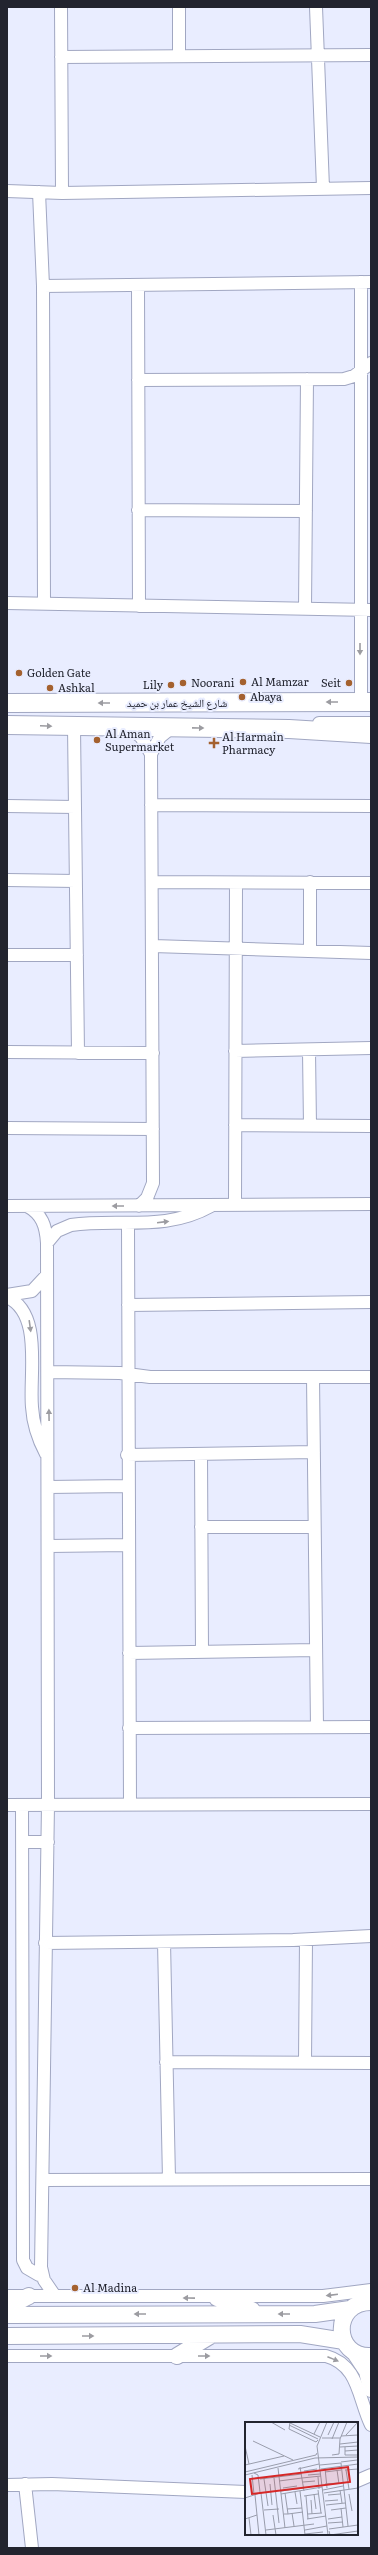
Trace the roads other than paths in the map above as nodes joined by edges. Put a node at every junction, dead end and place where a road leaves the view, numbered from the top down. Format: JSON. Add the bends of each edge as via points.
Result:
{"nodes":[{"id":1,"x":61,"y":7,"type":"edge"},
{"id":2,"x":179,"y":7,"type":"edge"},
{"id":3,"x":316,"y":7,"type":"edge"},
{"id":4,"x":317,"y":55,"type":"junction"},
{"id":5,"x":371,"y":55,"type":"edge"},
{"id":6,"x":179,"y":56,"type":"junction"},
{"id":7,"x":61,"y":57,"type":"junction"},
{"id":8,"x":323,"y":188,"type":"junction"},
{"id":9,"x":371,"y":188,"type":"edge"},
{"id":10,"x":7,"y":191,"type":"edge"},
{"id":11,"x":38,"y":192,"type":"junction"},
{"id":12,"x":62,"y":193,"type":"junction"},
{"id":13,"x":366,"y":282,"type":"edge"},
{"id":14,"x":138,"y":285,"type":"junction"},
{"id":15,"x":43,"y":286,"type":"junction"},
{"id":16,"x":366,"y":366,"type":"edge"},
{"id":17,"x":307,"y":379,"type":"junction"},
{"id":18,"x":138,"y":380,"type":"junction"},
{"id":19,"x":138,"y":510,"type":"junction"},
{"id":20,"x":306,"y":511,"type":"junction"},
{"id":21,"x":7,"y":603,"type":"edge"},
{"id":22,"x":44,"y":604,"type":"junction"},
{"id":23,"x":138,"y":606,"type":"junction"},
{"id":24,"x":305,"y":609,"type":"junction"},
{"id":25,"x":366,"y":610,"type":"edge"},
{"id":26,"x":366,"y":702,"type":"edge"},
{"id":27,"x":7,"y":703,"type":"edge"},
{"id":28,"x":371,"y":722,"type":"edge"},
{"id":29,"x":7,"y":726,"type":"edge"},
{"id":30,"x":74,"y":727,"type":"junction"},
{"id":31,"x":171,"y":728,"type":"junction"},
{"id":32,"x":131,"y":729,"type":"junction"},
{"id":33,"x":289,"y":729,"type":"junction"},
{"id":34,"x":371,"y":734,"type":"edge"},
{"id":35,"x":151,"y":754,"type":"junction"},
{"id":36,"x":151,"y":805,"type":"junction"},
{"id":37,"x":7,"y":806,"type":"edge"},
{"id":38,"x":371,"y":806,"type":"edge"},
{"id":39,"x":75,"y":807,"type":"junction"},
{"id":40,"x":7,"y":880,"type":"edge"},
{"id":41,"x":76,"y":881,"type":"junction"},
{"id":42,"x":153,"y":882,"type":"junction"},
{"id":43,"x":310,"y":882,"type":"junction"},
{"id":44,"x":236,"y":883,"type":"junction"},
{"id":45,"x":371,"y":883,"type":"edge"},
{"id":46,"x":152,"y":946,"type":"junction"},
{"id":47,"x":236,"y":948,"type":"junction"},
{"id":48,"x":310,"y":951,"type":"junction"},
{"id":49,"x":371,"y":953,"type":"edge"},
{"id":50,"x":7,"y":955,"type":"edge"},
{"id":51,"x":77,"y":955,"type":"junction"},
{"id":52,"x":371,"y":1048,"type":"edge"},
{"id":53,"x":309,"y":1050,"type":"junction"},
{"id":54,"x":235,"y":1051,"type":"junction"},
{"id":55,"x":7,"y":1052,"type":"edge"},
{"id":56,"x":78,"y":1053,"type":"junction"},
{"id":57,"x":153,"y":1053,"type":"junction"},
{"id":58,"x":235,"y":1125,"type":"junction"},
{"id":59,"x":310,"y":1126,"type":"junction"},
{"id":60,"x":371,"y":1126,"type":"edge"},
{"id":61,"x":7,"y":1128,"type":"edge"},
{"id":62,"x":153,"y":1129,"type":"junction"},
{"id":63,"x":153,"y":1183,"type":"junction"},
{"id":64,"x":235,"y":1204,"type":"junction"},
{"id":65,"x":371,"y":1204,"type":"edge"},
{"id":66,"x":167,"y":1205,"type":"junction"},
{"id":67,"x":213,"y":1205,"type":"junction"},
{"id":68,"x":7,"y":1206,"type":"edge"},
{"id":69,"x":27,"y":1206,"type":"junction"},
{"id":70,"x":139,"y":1206,"type":"junction"},
{"id":71,"x":128,"y":1224,"type":"junction"},
{"id":72,"x":47,"y":1243,"type":"junction"},
{"id":73,"x":46,"y":1276,"type":"junction"},
{"id":74,"x":7,"y":1296,"type":"edge"},
{"id":75,"x":371,"y":1302,"type":"edge"},
{"id":76,"x":128,"y":1305,"type":"junction"},
{"id":77,"x":48,"y":1372,"type":"junction"},
{"id":78,"x":127,"y":1374,"type":"junction"},
{"id":79,"x":313,"y":1377,"type":"junction"},
{"id":80,"x":371,"y":1377,"type":"edge"},
{"id":81,"x":314,"y":1452,"type":"junction"},
{"id":82,"x":46,"y":1454,"type":"junction"},
{"id":83,"x":201,"y":1454,"type":"junction"},
{"id":84,"x":127,"y":1455,"type":"junction"},
{"id":85,"x":127,"y":1486,"type":"junction"},
{"id":86,"x":48,"y":1487,"type":"junction"},
{"id":87,"x":314,"y":1527,"type":"junction"},
{"id":88,"x":201,"y":1528,"type":"junction"},
{"id":89,"x":128,"y":1545,"type":"junction"},
{"id":90,"x":49,"y":1546,"type":"junction"},
{"id":91,"x":316,"y":1650,"type":"junction"},
{"id":92,"x":202,"y":1652,"type":"junction"},
{"id":93,"x":129,"y":1653,"type":"junction"},
{"id":94,"x":317,"y":1727,"type":"junction"},
{"id":95,"x":371,"y":1727,"type":"edge"},
{"id":96,"x":129,"y":1728,"type":"junction"},
{"id":97,"x":371,"y":1804,"type":"edge"},
{"id":98,"x":7,"y":1805,"type":"edge"},
{"id":99,"x":22,"y":1805,"type":"junction"},
{"id":100,"x":48,"y":1805,"type":"junction"},
{"id":101,"x":130,"y":1805,"type":"junction"},
{"id":102,"x":23,"y":1842,"type":"junction"},
{"id":103,"x":48,"y":1842,"type":"junction"},
{"id":104,"x":371,"y":1936,"type":"edge"},
{"id":105,"x":306,"y":1940,"type":"junction"},
{"id":106,"x":164,"y":1942,"type":"junction"},
{"id":107,"x":45,"y":1943,"type":"junction"},
{"id":108,"x":166,"y":2062,"type":"junction"},
{"id":109,"x":305,"y":2062,"type":"junction"},
{"id":110,"x":371,"y":2062,"type":"edge"},
{"id":111,"x":169,"y":2179,"type":"junction"},
{"id":112,"x":371,"y":2179,"type":"edge"},
{"id":113,"x":43,"y":2180,"type":"junction"},
{"id":114,"x":40,"y":2271,"type":"junction"},
{"id":115,"x":371,"y":2290,"type":"edge"},
{"id":116,"x":7,"y":2296,"type":"edge"},
{"id":117,"x":29,"y":2296,"type":"junction"},
{"id":118,"x":55,"y":2296,"type":"junction"},
{"id":119,"x":217,"y":2298,"type":"junction"},
{"id":120,"x":371,"y":2302,"type":"edge"},
{"id":121,"x":7,"y":2307,"type":"edge"},
{"id":122,"x":350,"y":2309,"type":"junction"},
{"id":123,"x":265,"y":2314,"type":"junction"},
{"id":124,"x":7,"y":2315,"type":"edge"},
{"id":125,"x":7,"y":2336,"type":"edge"},
{"id":126,"x":212,"y":2336,"type":"junction"},
{"id":127,"x":350,"y":2347,"type":"junction"},
{"id":128,"x":7,"y":2356,"type":"edge"},
{"id":129,"x":177,"y":2356,"type":"junction"},
{"id":130,"x":371,"y":2356,"type":"edge"},
{"id":131,"x":371,"y":2389,"type":"edge"},
{"id":132,"x":371,"y":2425,"type":"edge"},
{"id":133,"x":371,"y":2475,"type":"edge"},
{"id":134,"x":358,"y":2481,"type":"edge"},
{"id":135,"x":358,"y":2481,"type":"edge"},
{"id":136,"x":25,"y":2484,"type":"junction"},
{"id":137,"x":371,"y":2484,"type":"edge"},
{"id":138,"x":7,"y":2485,"type":"edge"},
{"id":139,"x":245,"y":2492,"type":"edge"},
{"id":140,"x":32,"y":2548,"type":"edge"}],
"edges":[{"from":1,"to":7,"type":"street"},
{"from":2,"to":6,"type":"street"},
{"from":3,"to":4,"type":"street"},
{"from":4,"to":5,"type":"street"},
{"from":4,"to":6,"type":"street"},
{"from":4,"to":8,"type":"street"},
{"from":6,"to":7,"type":"street"},
{"from":7,"to":12,"type":"street"},
{"from":8,"to":9,"type":"street"},
{"from":8,"to":12,"type":"street"},
{"from":10,"to":11,"type":"street"},
{"from":11,"to":12,"type":"street"},
{"from":11,"to":15,"type":"street"},
{"from":13,"to":14,"type":"street"},
{"from":13,"to":16,"type":"street"},
{"from":14,"to":15,"type":"street"},
{"from":14,"to":18,"type":"street"},
{"from":15,"to":22,"type":"street"},
{"from":16,"to":17,"type":"street","via":[[349,378]]},
{"from":16,"to":25,"type":"street"},
{"from":17,"to":18,"type":"street"},
{"from":17,"to":20,"type":"street"},
{"from":18,"to":19,"type":"street"},
{"from":19,"to":20,"type":"street"},
{"from":19,"to":23,"type":"street"},
{"from":20,"to":24,"type":"street"},
{"from":21,"to":22,"type":"street"},
{"from":22,"to":23,"type":"street"},
{"from":23,"to":24,"type":"street"},
{"from":24,"to":25,"type":"street"},
{"from":25,"to":26,"type":"street","one_way":true},
{"from":26,"to":27,"type":"main road","name":"شارع الشيخ عمار بن حميد","one_way":true},
{"from":28,"to":33,"type":"street","via":[[313,723]]},
{"from":29,"to":30,"type":"main road","one_way":true},
{"from":30,"to":32,"type":"main road"},
{"from":30,"to":39,"type":"street"},
{"from":31,"to":32,"type":"main road"},
{"from":31,"to":33,"type":"main road","one_way":true},
{"from":31,"to":35,"type":"street","via":[[160,737]]},
{"from":32,"to":35,"type":"street","via":[[142,737]]},
{"from":33,"to":34,"type":"main road"},
{"from":35,"to":36,"type":"street"},
{"from":36,"to":38,"type":"street"},
{"from":36,"to":42,"type":"street"},
{"from":37,"to":39,"type":"street"},
{"from":39,"to":41,"type":"street"},
{"from":40,"to":41,"type":"street"},
{"from":41,"to":51,"type":"street"},
{"from":42,"to":44,"type":"street"},
{"from":42,"to":46,"type":"street"},
{"from":43,"to":44,"type":"street"},
{"from":43,"to":45,"type":"street"},
{"from":43,"to":48,"type":"street"},
{"from":44,"to":47,"type":"street"},
{"from":46,"to":47,"type":"street"},
{"from":46,"to":57,"type":"street"},
{"from":47,"to":48,"type":"street"},
{"from":47,"to":54,"type":"street"},
{"from":48,"to":49,"type":"street"},
{"from":50,"to":51,"type":"street"},
{"from":51,"to":56,"type":"street"},
{"from":52,"to":53,"type":"street"},
{"from":53,"to":54,"type":"street"},
{"from":53,"to":59,"type":"street"},
{"from":54,"to":58,"type":"street"},
{"from":55,"to":56,"type":"street"},
{"from":56,"to":57,"type":"street"},
{"from":57,"to":62,"type":"street"},
{"from":58,"to":59,"type":"street"},
{"from":58,"to":64,"type":"street"},
{"from":59,"to":60,"type":"street"},
{"from":61,"to":62,"type":"street"},
{"from":62,"to":63,"type":"street"},
{"from":63,"to":66,"type":"street","via":[[157,1196]]},
{"from":63,"to":70,"type":"street","via":[[147,1198]]},
{"from":64,"to":65,"type":"street"},
{"from":64,"to":67,"type":"street"},
{"from":66,"to":67,"type":"street"},
{"from":66,"to":70,"type":"street"},
{"from":71,"to":67,"type":"street","one_way":true,"via":[[155,1224],[179,1220]]},
{"from":68,"to":69,"type":"street"},
{"from":70,"to":69,"type":"street","one_way":true},
{"from":69,"to":72,"type":"street","via":[[37,1212],[44,1222]]},
{"from":71,"to":72,"type":"street","via":[[70,1225],[57,1231]]},
{"from":71,"to":76,"type":"street"},
{"from":72,"to":73,"type":"street"},
{"from":73,"to":74,"type":"street","via":[[32,1291]]},
{"from":73,"to":77,"type":"street"},
{"from":74,"to":82,"type":"street","one_way":true,"via":[[20,1306],[28,1318],[33,1418]]},
{"from":75,"to":76,"type":"street"},
{"from":76,"to":78,"type":"street"},
{"from":77,"to":78,"type":"street"},
{"from":82,"to":77,"type":"street","one_way":true,"via":[[49,1428]]},
{"from":78,"to":79,"type":"street","via":[[150,1377]]},
{"from":78,"to":84,"type":"street"},
{"from":79,"to":80,"type":"street"},
{"from":79,"to":81,"type":"street"},
{"from":81,"to":83,"type":"street"},
{"from":81,"to":87,"type":"street"},
{"from":82,"to":86,"type":"street"},
{"from":83,"to":84,"type":"street"},
{"from":83,"to":88,"type":"street"},
{"from":84,"to":85,"type":"street"},
{"from":85,"to":86,"type":"street"},
{"from":85,"to":89,"type":"street"},
{"from":86,"to":90,"type":"street"},
{"from":87,"to":88,"type":"street"},
{"from":87,"to":91,"type":"street"},
{"from":88,"to":92,"type":"street"},
{"from":89,"to":90,"type":"street"},
{"from":89,"to":93,"type":"street"},
{"from":90,"to":100,"type":"street"},
{"from":91,"to":92,"type":"street"},
{"from":91,"to":94,"type":"street"},
{"from":92,"to":93,"type":"street"},
{"from":93,"to":96,"type":"street"},
{"from":94,"to":95,"type":"street"},
{"from":94,"to":96,"type":"street"},
{"from":96,"to":101,"type":"street"},
{"from":97,"to":101,"type":"street"},
{"from":98,"to":99,"type":"street"},
{"from":99,"to":100,"type":"street"},
{"from":99,"to":102,"type":"street"},
{"from":100,"to":101,"type":"street"},
{"from":100,"to":103,"type":"street"},
{"from":102,"to":103,"type":"street"},
{"from":102,"to":114,"type":"street","via":[[24,2260],[27,2268]]},
{"from":103,"to":107,"type":"street"},
{"from":104,"to":105,"type":"street"},
{"from":105,"to":106,"type":"street"},
{"from":105,"to":109,"type":"street"},
{"from":106,"to":107,"type":"street"},
{"from":106,"to":108,"type":"street"},
{"from":107,"to":113,"type":"street"},
{"from":108,"to":109,"type":"street"},
{"from":108,"to":111,"type":"street"},
{"from":109,"to":110,"type":"street"},
{"from":111,"to":112,"type":"street"},
{"from":111,"to":113,"type":"street"},
{"from":113,"to":114,"type":"street"},
{"from":114,"to":117,"type":"street"},
{"from":114,"to":118,"type":"street"},
{"from":115,"to":119,"type":"street","one_way":true,"via":[[323,2296]]},
{"from":116,"to":117,"type":"street"},
{"from":117,"to":118,"type":"street"},
{"from":117,"to":121,"type":"main road"},
{"from":119,"to":118,"type":"street","one_way":true},
{"from":119,"to":123,"type":"main road"},
{"from":120,"to":122,"type":"main road","via":[[357,2304]]},
{"from":122,"to":123,"type":"main road","one_way":true,"via":[[315,2314]]},
{"from":122,"to":127,"type":"main road","via":[[341,2328]]},
{"from":123,"to":124,"type":"main road","one_way":true},
{"from":125,"to":126,"type":"main road","one_way":true},
{"from":126,"to":127,"type":"main road","via":[[300,2334]]},
{"from":126,"to":129,"type":"main road"},
{"from":127,"to":130,"type":"main road"},
{"from":127,"to":131,"type":"main road","via":[[364,2364]]},
{"from":128,"to":129,"type":"street","one_way":true},
{"from":129,"to":132,"type":"street","one_way":true,"via":[[332,2358],[352,2373]]},
{"from":133,"to":134,"type":"street"},
{"from":135,"to":137,"type":"street"},
{"from":136,"to":138,"type":"street"},
{"from":136,"to":139,"type":"street"},
{"from":136,"to":140,"type":"street"}]}
